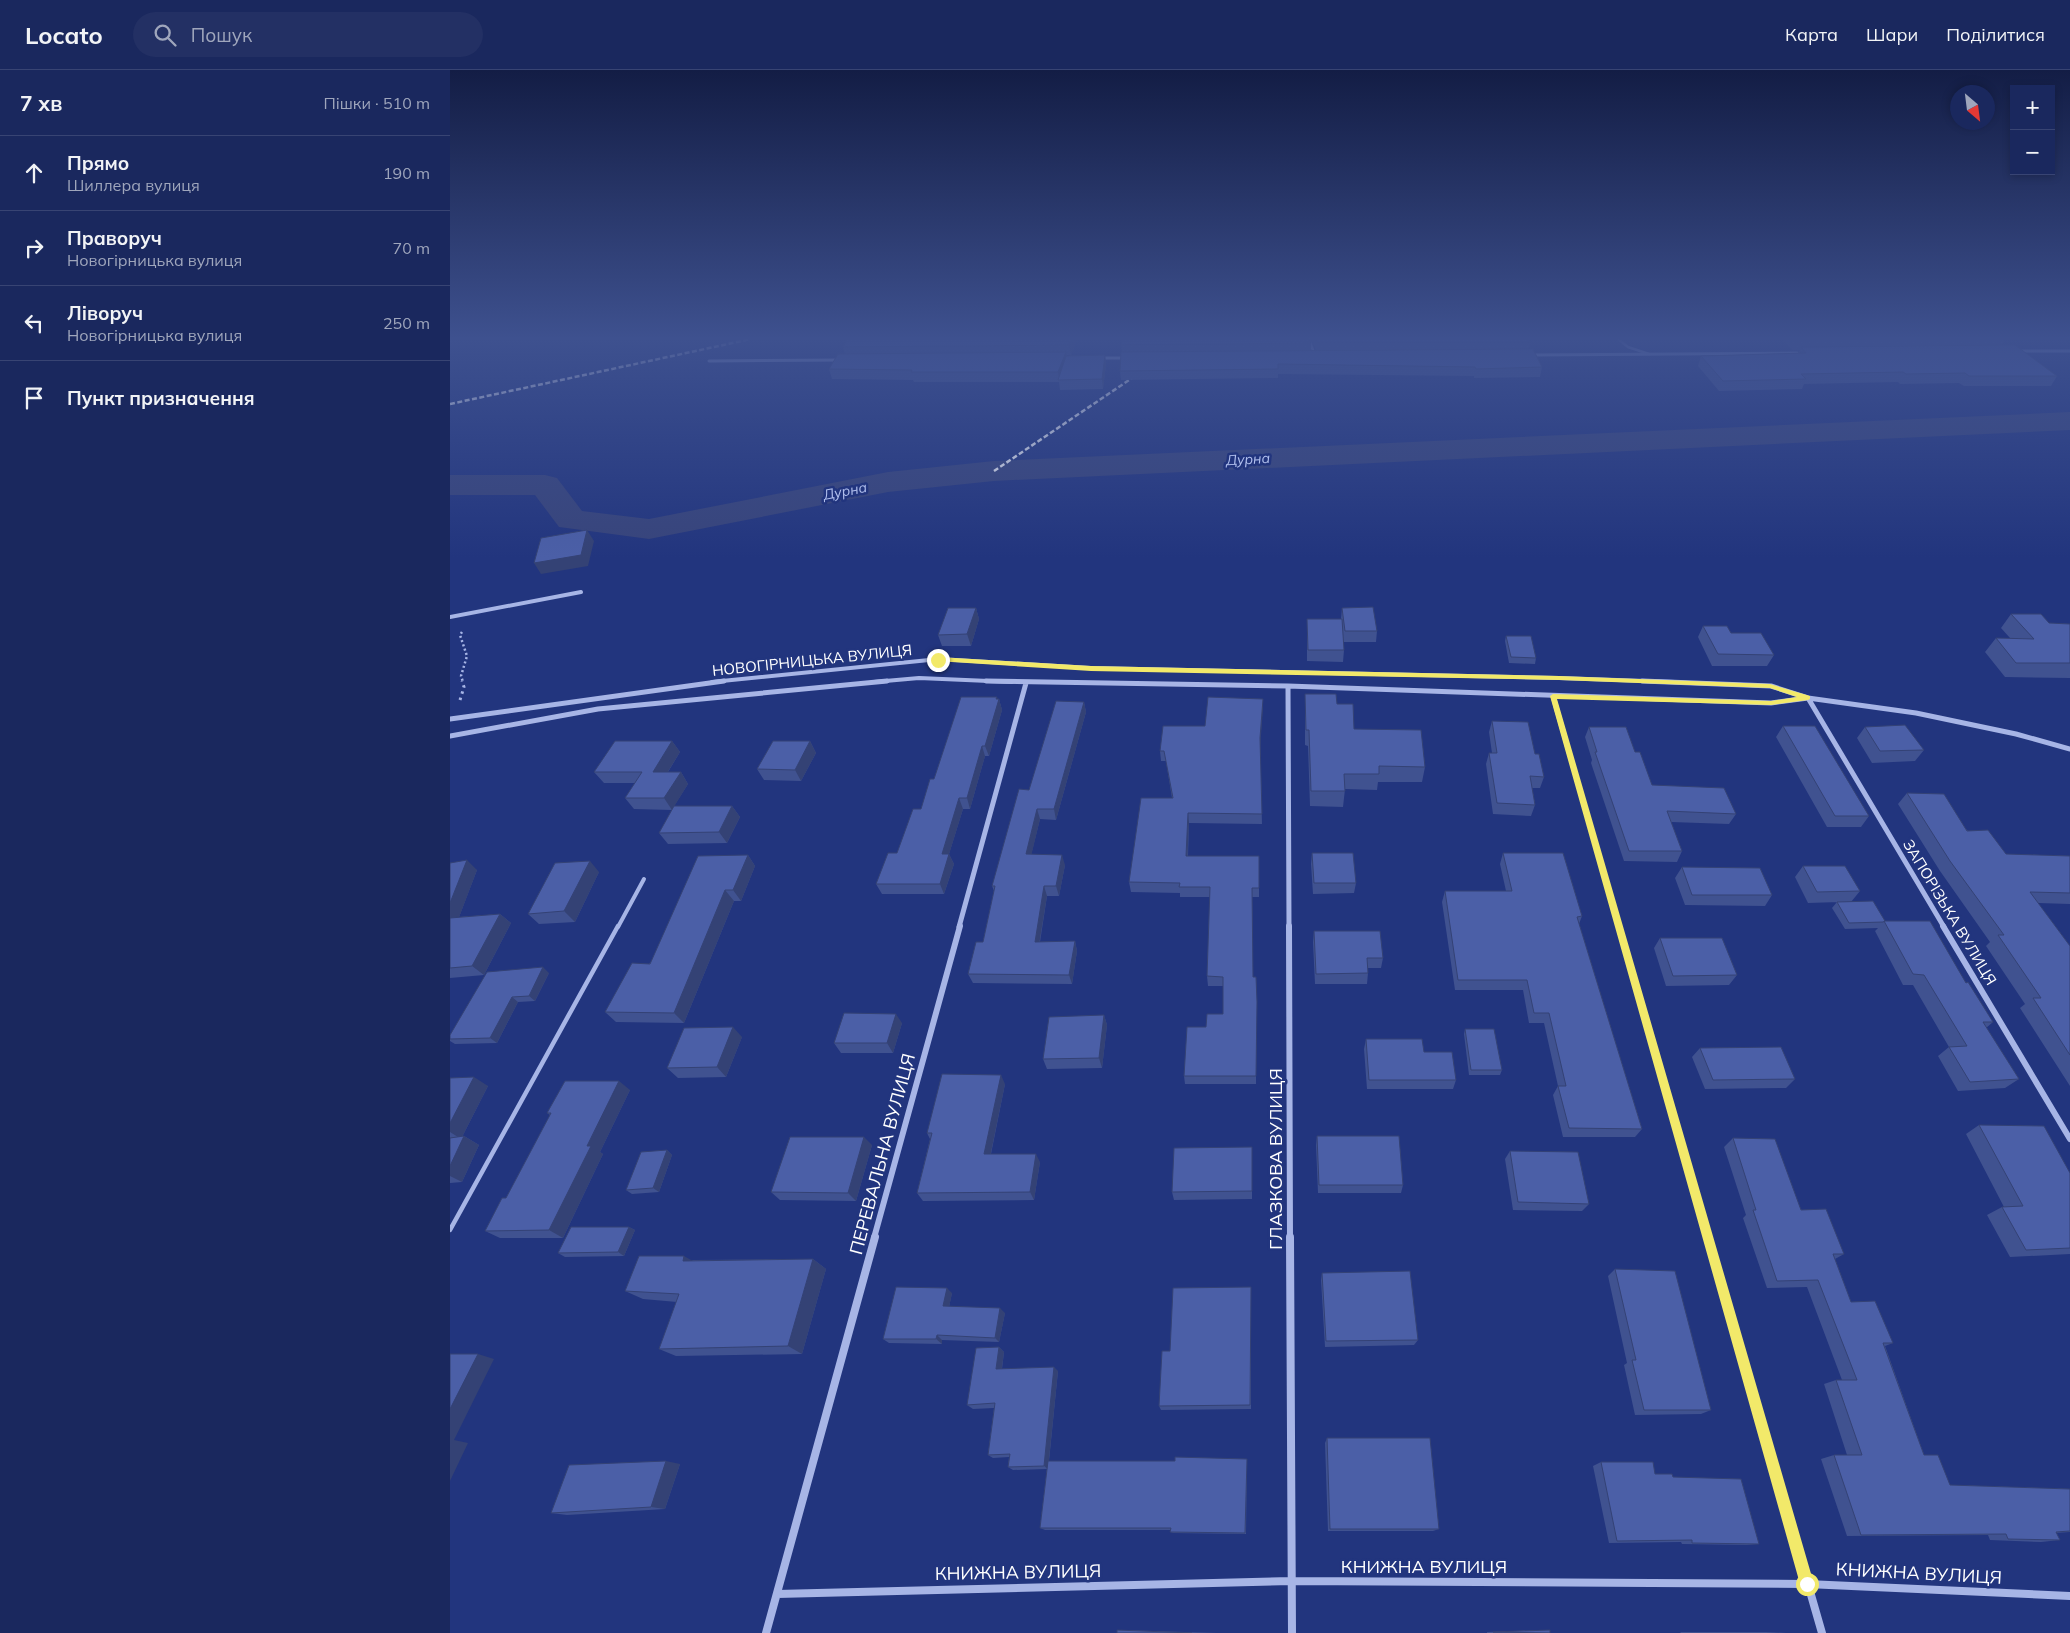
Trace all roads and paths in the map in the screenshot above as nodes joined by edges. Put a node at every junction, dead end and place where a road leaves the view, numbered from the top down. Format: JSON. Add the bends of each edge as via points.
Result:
{"nodes":[{"id":1,"x":581,"y":592,"type":"dead end"},
{"id":2,"x":466,"y":614,"type":"junction"},
{"id":3,"x":450,"y":617,"type":"edge"},
{"id":4,"x":1026,"y":683,"type":"junction"},
{"id":5,"x":1288,"y":686,"type":"junction"},
{"id":6,"x":1553,"y":696,"type":"junction"},
{"id":7,"x":1808,"y":698,"type":"junction"},
{"id":8,"x":452,"y":719,"type":"edge"},
{"id":9,"x":450,"y":736,"type":"edge"},
{"id":10,"x":2070,"y":749,"type":"edge"},
{"id":11,"x":644,"y":879,"type":"dead end"},
{"id":12,"x":2070,"y":1139,"type":"edge"},
{"id":13,"x":450,"y":1230,"type":"edge"},
{"id":14,"x":1291,"y":1581,"type":"junction"},
{"id":15,"x":1807,"y":1584,"type":"junction"},
{"id":16,"x":777,"y":1594,"type":"junction"},
{"id":17,"x":2070,"y":1596,"type":"edge"},
{"id":18,"x":766,"y":1633,"type":"edge"},
{"id":19,"x":1292,"y":1633,"type":"edge"},
{"id":20,"x":1822,"y":1633,"type":"edge"}],
"edges":[{"from":1,"to":2,"type":"street"},
{"from":2,"to":3,"type":"street"},
{"from":2,"to":8,"type":"path","via":[[460,636],[467,656],[462,676],[464,687]]},
{"from":4,"to":5,"type":"street","name":"НОВОГІРНИЦЬКА ВУЛИЦЯ"},
{"from":4,"to":9,"type":"street","name":"НОВОГІРНИЦЬКА ВУЛИЦЯ","via":[[919,678],[751,693],[598,709]]},
{"from":4,"to":16,"type":"street","name":"ПЕРЕВАЛЬНА ВУЛИЦЯ"},
{"from":5,"to":6,"type":"street","name":"НОВОГІРНИЦЬКА ВУЛИЦЯ"},
{"from":5,"to":14,"type":"street","name":"ГЛАЗКОВА ВУЛИЦЯ"},
{"from":6,"to":7,"type":"street","name":"НОВОГІРНИЦЬКА ВУЛИЦЯ","via":[[1771,703]]},
{"from":6,"to":15,"type":"street"},
{"from":7,"to":8,"type":"street","name":"НОВОГІРНИЦЬКА ВУЛИЦЯ","via":[[1770,686],[1091,668],[938,660],[706,683]]},
{"from":7,"to":10,"type":"street","name":"НОВОГІРНИЦЬКА ВУЛИЦЯ","via":[[1916,713]]},
{"from":7,"to":12,"type":"street","name":"ЗАПОРІЗЬКА ВУЛИЦЯ"},
{"from":11,"to":13,"type":"lane"},
{"from":14,"to":15,"type":"street","name":"КНИЖНА ВУЛИЦЯ"},
{"from":14,"to":16,"type":"street","name":"КНИЖНА ВУЛИЦЯ"},
{"from":14,"to":19,"type":"street","name":"ГЛАЗКОВА ВУЛИЦЯ"},
{"from":15,"to":17,"type":"street","name":"КНИЖНА ВУЛИЦЯ"},
{"from":15,"to":20,"type":"street"},
{"from":16,"to":18,"type":"street","name":"ПЕРЕВАЛЬНА ВУЛИЦЯ"}]}
